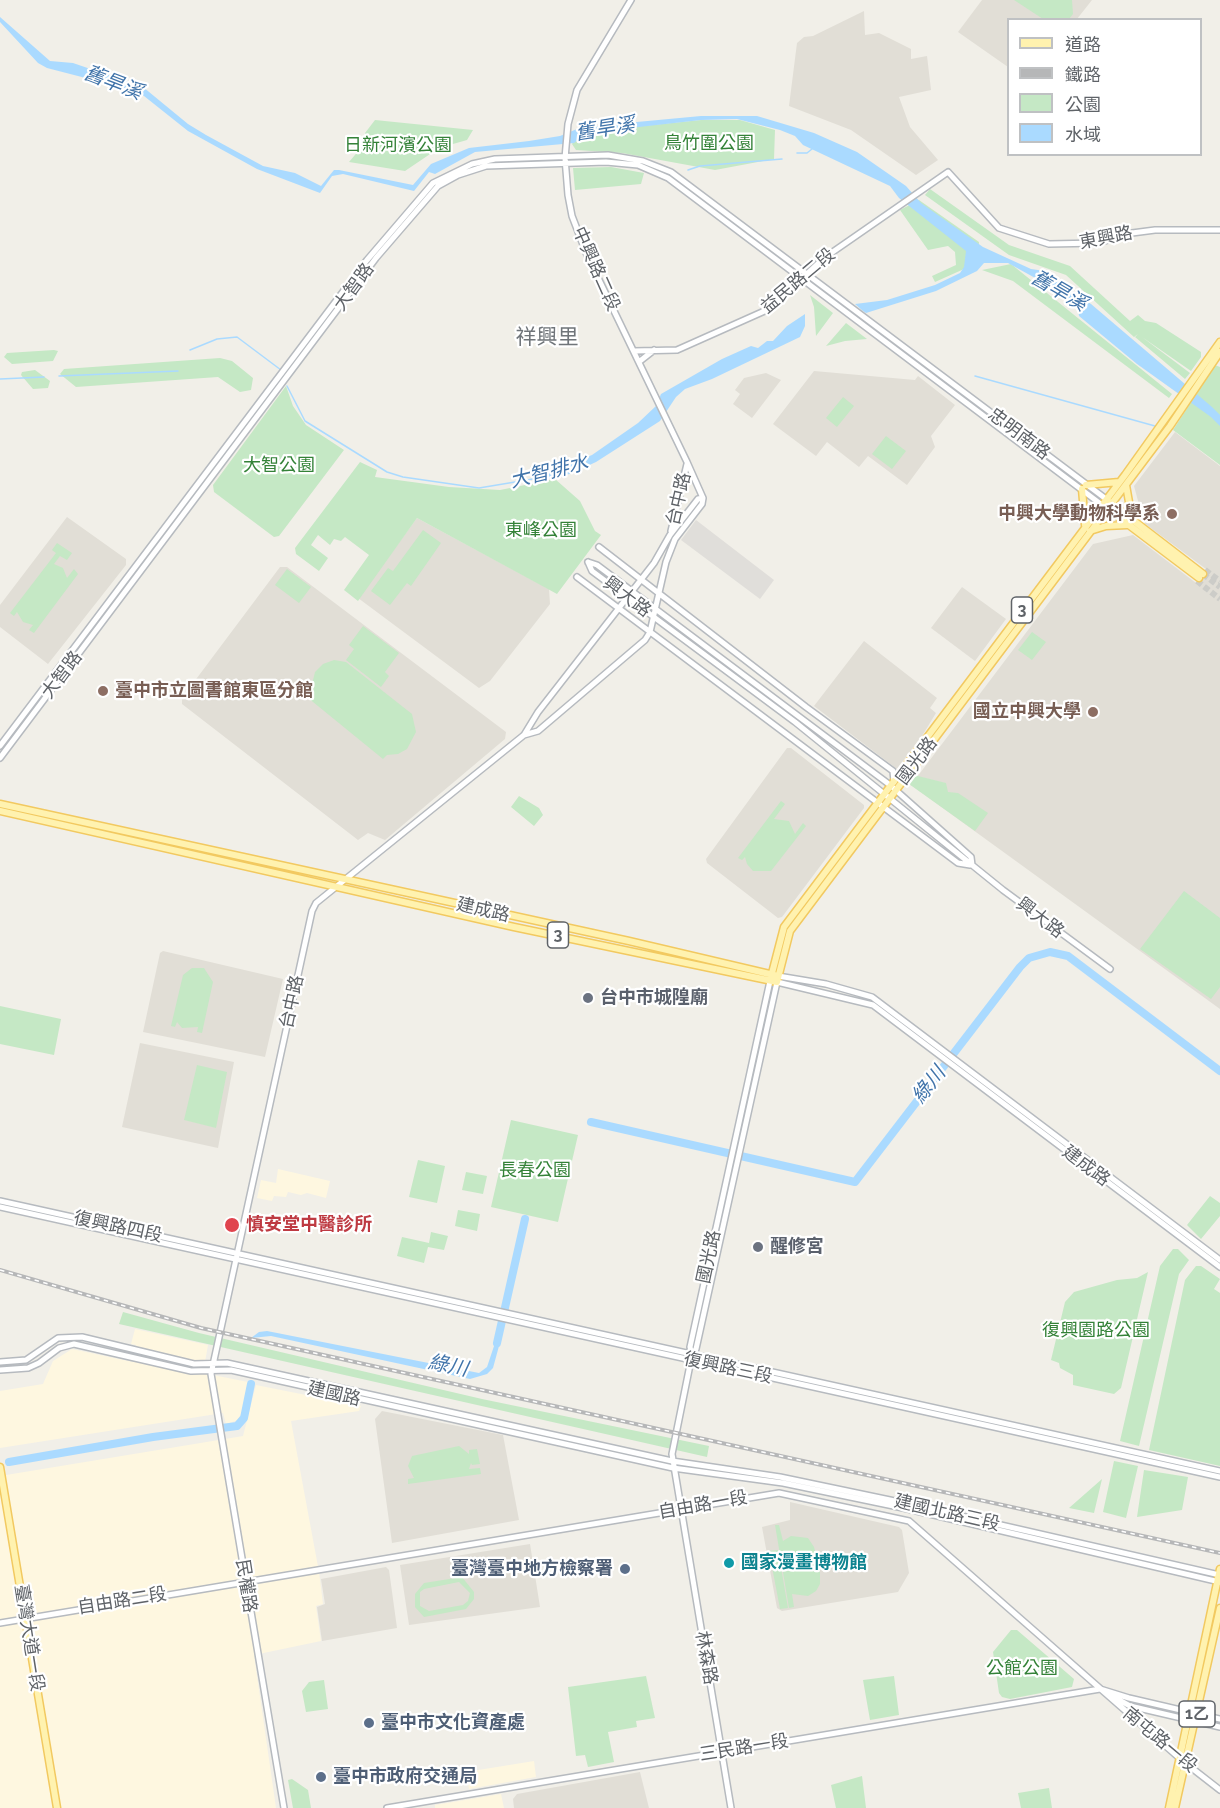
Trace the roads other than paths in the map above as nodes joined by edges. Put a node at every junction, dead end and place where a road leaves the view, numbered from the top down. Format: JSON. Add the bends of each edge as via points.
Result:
{"nodes":[{"id":1,"x":631,"y":0,"type":"edge"},
{"id":2,"x":565,"y":160,"type":"junction"},
{"id":3,"x":926,"y":187,"type":"joint"},
{"id":4,"x":1220,"y":230,"type":"edge"},
{"id":5,"x":807,"y":273,"type":"junction"},
{"id":6,"x":801,"y":279,"type":"junction"},
{"id":7,"x":834,"y":295,"type":"joint"},
{"id":8,"x":844,"y":312,"type":"joint"},
{"id":9,"x":1220,"y":342,"type":"edge"},
{"id":10,"x":654,"y":350,"type":"junction"},
{"id":11,"x":634,"y":351,"type":"junction"},
{"id":12,"x":1220,"y":352,"type":"edge"},
{"id":13,"x":640,"y":361,"type":"junction"},
{"id":14,"x":651,"y":385,"type":"joint"},
{"id":15,"x":1193,"y":386,"type":"junction"},
{"id":16,"x":687,"y":462,"type":"junction"},
{"id":17,"x":1123,"y":483,"type":"junction"},
{"id":18,"x":1084,"y":487,"type":"junction"},
{"id":19,"x":703,"y":498,"type":"junction"},
{"id":20,"x":1106,"y":504,"type":"junction"},
{"id":21,"x":1131,"y":523,"type":"junction"},
{"id":22,"x":1087,"y":529,"type":"junction"},
{"id":23,"x":670,"y":535,"type":"junction"},
{"id":24,"x":599,"y":547,"type":"dead end"},
{"id":25,"x":577,"y":577,"type":"dead end"},
{"id":26,"x":642,"y":579,"type":"junction"},
{"id":27,"x":633,"y":591,"type":"junction"},
{"id":28,"x":658,"y":592,"type":"junction"},
{"id":29,"x":628,"y":597,"type":"junction"},
{"id":30,"x":655,"y":608,"type":"junction"},
{"id":31,"x":619,"y":609,"type":"junction"},
{"id":32,"x":653,"y":616,"type":"junction"},
{"id":33,"x":650,"y":632,"type":"junction"},
{"id":34,"x":524,"y":735,"type":"junction"},
{"id":35,"x":0,"y":746,"type":"edge"},
{"id":36,"x":0,"y":758,"type":"edge"},
{"id":37,"x":893,"y":784,"type":"junction"},
{"id":38,"x":887,"y":795,"type":"junction"},
{"id":39,"x":0,"y":804,"type":"edge"},
{"id":40,"x":880,"y":804,"type":"junction"},
{"id":41,"x":0,"y":811,"type":"edge"},
{"id":42,"x":972,"y":865,"type":"junction"},
{"id":43,"x":346,"y":881,"type":"junction"},
{"id":44,"x":339,"y":886,"type":"junction"},
{"id":45,"x":1110,"y":969,"type":"dead end"},
{"id":46,"x":774,"y":978,"type":"junction"},
{"id":47,"x":954,"y":1063,"type":"junction"},
{"id":48,"x":0,"y":1201,"type":"edge"},
{"id":49,"x":0,"y":1207,"type":"edge"},
{"id":50,"x":236,"y":1257,"type":"junction"},
{"id":51,"x":1220,"y":1260,"type":"edge"},
{"id":52,"x":1220,"y":1267,"type":"edge"},
{"id":53,"x":691,"y":1358,"type":"junction"},
{"id":54,"x":0,"y":1362,"type":"edge"},
{"id":55,"x":212,"y":1364,"type":"junction"},
{"id":56,"x":0,"y":1370,"type":"edge"},
{"id":57,"x":211,"y":1371,"type":"junction"},
{"id":58,"x":672,"y":1461,"type":"junction"},
{"id":59,"x":0,"y":1468,"type":"edge"},
{"id":60,"x":673,"y":1468,"type":"junction"},
{"id":61,"x":1220,"y":1471,"type":"edge"},
{"id":62,"x":1220,"y":1477,"type":"edge"},
{"id":63,"x":680,"y":1508,"type":"junction"},
{"id":64,"x":1219,"y":1576,"type":"edge"},
{"id":65,"x":244,"y":1581,"type":"junction"},
{"id":66,"x":1220,"y":1608,"type":"edge"},
{"id":67,"x":26,"y":1618,"type":"junction"},
{"id":68,"x":0,"y":1623,"type":"edge"},
{"id":69,"x":1100,"y":1689,"type":"junction"},
{"id":70,"x":1187,"y":1716,"type":"junction"},
{"id":71,"x":1196,"y":1718,"type":"junction"},
{"id":72,"x":1220,"y":1719,"type":"edge"},
{"id":73,"x":1220,"y":1727,"type":"edge"},
{"id":74,"x":722,"y":1752,"type":"junction"},
{"id":75,"x":1182,"y":1760,"type":"junction"},
{"id":76,"x":1220,"y":1790,"type":"edge"},
{"id":77,"x":57,"y":1808,"type":"edge"},
{"id":78,"x":284,"y":1808,"type":"edge"},
{"id":79,"x":387,"y":1808,"type":"edge"},
{"id":80,"x":731,"y":1808,"type":"edge"},
{"id":81,"x":1168,"y":1808,"type":"edge"},
{"id":82,"x":1175,"y":1808,"type":"edge"}],
"edges":[{"from":1,"to":2,"type":"street","name":"中興路二段","via":[[577,90]]},
{"from":2,"to":5,"type":"street","name":"大智路","via":[[626,157],[663,168]]},
{"from":2,"to":6,"type":"street","name":"大智路","via":[[626,163],[660,174]]},
{"from":2,"to":11,"type":"street","name":"中興路二段","via":[[568,195],[580,238]]},
{"from":2,"to":35,"type":"street","name":"大智路","via":[[495,159],[472,164],[433,183],[415,201]]},
{"from":2,"to":36,"type":"street","name":"大智路","via":[[486,166],[448,180],[423,201],[370,265]]},
{"from":3,"to":4,"type":"street","name":"東興路","via":[[948,172],[999,228],[1049,244],[1098,243],[1155,230]]},
{"from":3,"to":5,"type":"street","name":"益民路二段"},
{"from":5,"to":6,"type":"street","name":"益民路二段"},
{"from":5,"to":7,"type":"street","name":"大智路"},
{"from":6,"to":8,"type":"street","name":"大智路"},
{"from":6,"to":10,"type":"street","name":"益民路二段","via":[[769,309],[751,319],[677,350]]},
{"from":7,"to":18,"type":"street","name":"忠明南路"},
{"from":8,"to":18,"type":"street","name":"忠明南路"},
{"from":9,"to":15,"type":"main road","number":"3"},
{"from":10,"to":11,"type":"street","name":"益民路二段"},
{"from":10,"to":13,"type":"street"},
{"from":11,"to":13,"type":"street","name":"中興路二段"},
{"from":12,"to":15,"type":"main road","number":"3"},
{"from":13,"to":14,"type":"street","name":"中興路二段"},
{"from":14,"to":16,"type":"street","name":"台中路"},
{"from":15,"to":17,"type":"main road","name":"國光路","number":"3"},
{"from":15,"to":17,"type":"main road","name":"國光路","number":"3","via":[[1181,410]]},
{"from":16,"to":19,"type":"street","name":"台中路"},
{"from":16,"to":23,"type":"street","name":"台中路"},
{"from":17,"to":18,"type":"main road"},
{"from":17,"to":20,"type":"main road","name":"國光路","number":"3"},
{"from":17,"to":21,"type":"main road"},
{"from":18,"to":20,"type":"street","name":"忠明南路"},
{"from":18,"to":22,"type":"main road"},
{"from":19,"to":23,"type":"street","name":"台中路","via":[[698,499]]},
{"from":19,"to":28,"type":"street","name":"台中路","via":[[675,539]]},
{"from":20,"to":21,"type":"main road","name":"忠明南路"},
{"from":20,"to":22,"type":"main road","name":"國光路","number":"3"},
{"from":21,"to":21,"type":"main road","name":"忠明南路","via":[[1201,576],[1130,531]]},
{"from":21,"to":22,"type":"main road"},
{"from":22,"to":37,"type":"main road","name":"國光路","number":"3"},
{"from":22,"to":37,"type":"main road","name":"國光路","number":"3"},
{"from":23,"to":26,"type":"street","name":"台中路"},
{"from":24,"to":26,"type":"street","name":"興大路"},
{"from":25,"to":31,"type":"street","name":"興大路"},
{"from":26,"to":27,"type":"street","name":"台中路"},
{"from":26,"to":28,"type":"street","name":"興大路"},
{"from":27,"to":29,"type":"street","name":"台中路"},
{"from":27,"to":29,"type":"street","name":"興大路","via":[[588,562],[592,571]]},
{"from":27,"to":30,"type":"street","name":"興大路"},
{"from":28,"to":30,"type":"street","name":"台中路"},
{"from":28,"to":37,"type":"street","name":"興大路","via":[[893,771]]},
{"from":29,"to":31,"type":"street","name":"台中路"},
{"from":29,"to":32,"type":"street","name":"興大路"},
{"from":30,"to":32,"type":"street","name":"台中路"},
{"from":30,"to":37,"type":"street","name":"興大路"},
{"from":31,"to":33,"type":"street","name":"興大路"},
{"from":31,"to":34,"type":"street","name":"台中路"},
{"from":32,"to":33,"type":"street","name":"台中路"},
{"from":32,"to":38,"type":"street","name":"興大路"},
{"from":33,"to":34,"type":"street","name":"台中路","via":[[635,650],[538,731]]},
{"from":33,"to":40,"type":"street","name":"興大路"},
{"from":34,"to":43,"type":"street","name":"台中路"},
{"from":37,"to":38,"type":"main road","name":"國光路","number":"3"},
{"from":37,"to":42,"type":"street","name":"興大路","via":[[971,857]]},
{"from":38,"to":40,"type":"main road","name":"國光路","number":"3"},
{"from":38,"to":42,"type":"street","name":"興大路"},
{"from":39,"to":43,"type":"main road","name":"建成路","number":"3"},
{"from":40,"to":42,"type":"street","name":"興大路","via":[[958,863]]},
{"from":40,"to":46,"type":"main road","name":"國光路","number":"3","via":[[790,931]]},
{"from":41,"to":44,"type":"main road","name":"建成路","number":"3"},
{"from":42,"to":45,"type":"street","name":"興大路"},
{"from":43,"to":44,"type":"street","name":"台中路"},
{"from":43,"to":46,"type":"main road","name":"建成路","number":"3","via":[[629,941]]},
{"from":44,"to":46,"type":"main road","name":"建成路","number":"3","via":[[514,927]]},
{"from":44,"to":50,"type":"street","name":"台中路","via":[[312,911]]},
{"from":46,"to":47,"type":"street","name":"建成路","via":[[873,1005]]},
{"from":46,"to":53,"type":"street","name":"國光路","via":[[690,1347]]},
{"from":47,"to":51,"type":"street","name":"建成路"},
{"from":47,"to":52,"type":"street","name":"建成路"},
{"from":48,"to":50,"type":"street","name":"復興路四段"},
{"from":49,"to":50,"type":"street","name":"復興路四段"},
{"from":50,"to":53,"type":"street","name":"復興路三段"},
{"from":50,"to":55,"type":"street","name":"台中路"},
{"from":53,"to":58,"type":"street","name":"國光路"},
{"from":53,"to":61,"type":"street","name":"復興路三段"},
{"from":53,"to":62,"type":"street","name":"復興路三段"},
{"from":54,"to":55,"type":"street","name":"建國路","via":[[30,1359],[58,1338],[71,1336],[194,1364]]},
{"from":55,"to":57,"type":"street","name":"民權路"},
{"from":55,"to":58,"type":"street","name":"建國路","via":[[227,1363]]},
{"from":56,"to":57,"type":"street","name":"建國路","via":[[28,1368],[59,1348],[74,1344],[191,1371]]},
{"from":57,"to":60,"type":"street","name":"建國路","via":[[231,1370]]},
{"from":57,"to":65,"type":"street","name":"民權路"},
{"from":58,"to":60,"type":"street","name":"國光路"},
{"from":58,"to":64,"type":"street","name":"建國北路三段","via":[[827,1486]]},
{"from":59,"to":67,"type":"main road","name":"臺灣大道一段"},
{"from":60,"to":63,"type":"street","name":"國光路"},
{"from":60,"to":64,"type":"street","name":"建國北路三段","via":[[818,1490]]},
{"from":63,"to":65,"type":"street","name":"自由路一段"},
{"from":63,"to":69,"type":"street","name":"自由路一段","via":[[779,1493],[909,1521]]},
{"from":63,"to":74,"type":"street","name":"林森路"},
{"from":64,"to":70,"type":"main road","number":"1乙"},
{"from":65,"to":67,"type":"street","name":"自由路二段"},
{"from":65,"to":78,"type":"street","name":"民權路"},
{"from":66,"to":71,"type":"main road","number":"1乙"},
{"from":67,"to":68,"type":"street","name":"自由路二段"},
{"from":67,"to":77,"type":"main road","name":"臺灣大道一段"},
{"from":69,"to":70,"type":"street"},
{"from":69,"to":74,"type":"street","name":"三民路一段"},
{"from":69,"to":75,"type":"street","name":"南屯路一段"},
{"from":70,"to":71,"type":"street"},
{"from":70,"to":75,"type":"main road","number":"1乙"},
{"from":71,"to":72,"type":"street"},
{"from":71,"to":73,"type":"street"},
{"from":71,"to":75,"type":"main road","number":"1乙"},
{"from":74,"to":79,"type":"street","name":"三民路一段"},
{"from":74,"to":80,"type":"street","name":"林森路"},
{"from":75,"to":76,"type":"street","name":"南屯路一段"},
{"from":75,"to":81,"type":"main road","number":"1乙"},
{"from":75,"to":82,"type":"main road","number":"1乙"}]}
